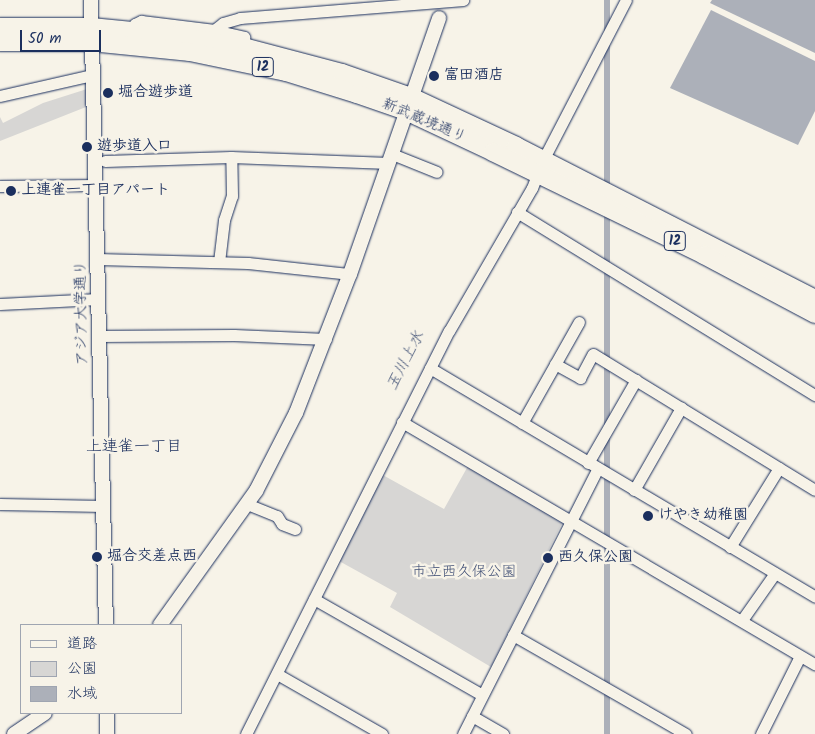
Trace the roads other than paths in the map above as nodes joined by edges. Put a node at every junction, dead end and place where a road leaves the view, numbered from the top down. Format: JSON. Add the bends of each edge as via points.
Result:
{"nodes":[{"id":1,"x":91,"y":0,"type":"edge"},
{"id":2,"x":318,"y":0,"type":"edge"},
{"id":3,"x":463,"y":0,"type":"edge"},
{"id":4,"x":626,"y":0,"type":"edge"},
{"id":5,"x":429,"y":2,"type":"edge"},
{"id":6,"x":446,"y":2,"type":"edge"},
{"id":7,"x":319,"y":12,"type":"junction"},
{"id":8,"x":439,"y":18,"type":"joint"},
{"id":9,"x":0,"y":27,"type":"edge"},
{"id":10,"x":134,"y":30,"type":"junction"},
{"id":11,"x":214,"y":30,"type":"junction"},
{"id":12,"x":91,"y":34,"type":"junction"},
{"id":13,"x":0,"y":42,"type":"edge"},
{"id":14,"x":245,"y":47,"type":"junction"},
{"id":15,"x":92,"y":75,"type":"junction"},
{"id":16,"x":0,"y":96,"type":"edge"},
{"id":17,"x":408,"y":104,"type":"junction"},
{"id":18,"x":231,"y":157,"type":"junction"},
{"id":19,"x":391,"y":158,"type":"junction"},
{"id":20,"x":105,"y":161,"type":"dead end"},
{"id":21,"x":539,"y":166,"type":"junction"},
{"id":22,"x":437,"y":172,"type":"dead end"},
{"id":23,"x":95,"y":185,"type":"junction"},
{"id":24,"x":0,"y":186,"type":"edge"},
{"id":25,"x":517,"y":212,"type":"junction"},
{"id":26,"x":97,"y":259,"type":"junction"},
{"id":27,"x":219,"y":262,"type":"junction"},
{"id":28,"x":350,"y":274,"type":"junction"},
{"id":29,"x":98,"y":299,"type":"junction"},
{"id":30,"x":815,"y":299,"type":"edge"},
{"id":31,"x":0,"y":304,"type":"edge"},
{"id":32,"x":815,"y":314,"type":"edge"},
{"id":33,"x":579,"y":322,"type":"dead end"},
{"id":34,"x":99,"y":336,"type":"junction"},
{"id":35,"x":326,"y":339,"type":"junction"},
{"id":36,"x":555,"y":364,"type":"junction"},
{"id":37,"x":430,"y":368,"type":"junction"},
{"id":38,"x":636,"y":380,"type":"junction"},
{"id":39,"x":815,"y":395,"type":"edge"},
{"id":40,"x":681,"y":408,"type":"junction"},
{"id":41,"x":402,"y":422,"type":"junction"},
{"id":42,"x":522,"y":423,"type":"junction"},
{"id":43,"x":593,"y":465,"type":"junction"},
{"id":44,"x":779,"y":468,"type":"junction"},
{"id":45,"x":634,"y":490,"type":"junction"},
{"id":46,"x":815,"y":490,"type":"edge"},
{"id":47,"x":0,"y":504,"type":"edge"},
{"id":48,"x":247,"y":504,"type":"junction"},
{"id":49,"x":103,"y":506,"type":"junction"},
{"id":50,"x":570,"y":522,"type":"junction"},
{"id":51,"x":295,"y":529,"type":"dead end"},
{"id":52,"x":730,"y":547,"type":"junction"},
{"id":53,"x":775,"y":573,"type":"junction"},
{"id":54,"x":815,"y":597,"type":"edge"},
{"id":55,"x":314,"y":599,"type":"junction"},
{"id":56,"x":742,"y":620,"type":"junction"},
{"id":57,"x":106,"y":624,"type":"edge"},
{"id":58,"x":161,"y":624,"type":"edge"},
{"id":59,"x":513,"y":635,"type":"junction"},
{"id":60,"x":800,"y":656,"type":"junction"},
{"id":61,"x":815,"y":664,"type":"edge"},
{"id":62,"x":277,"y":674,"type":"junction"},
{"id":63,"x":482,"y":695,"type":"junction"},
{"id":64,"x":44,"y":714,"type":"edge"},
{"id":65,"x":107,"y":714,"type":"edge"},
{"id":66,"x":472,"y":716,"type":"junction"},
{"id":67,"x":363,"y":723,"type":"junction"},
{"id":68,"x":14,"y":734,"type":"edge"},
{"id":69,"x":107,"y":734,"type":"edge"},
{"id":70,"x":246,"y":734,"type":"edge"},
{"id":71,"x":358,"y":734,"type":"edge"},
{"id":72,"x":382,"y":734,"type":"edge"},
{"id":73,"x":463,"y":734,"type":"edge"},
{"id":74,"x":503,"y":734,"type":"edge"},
{"id":75,"x":686,"y":734,"type":"edge"},
{"id":76,"x":761,"y":734,"type":"edge"}],
"edges":[{"from":1,"to":12,"type":"street","name":"アジア大学通り"},
{"from":2,"to":7,"type":"street"},
{"from":3,"to":6,"type":"street"},
{"from":4,"to":21,"type":"street"},
{"from":5,"to":6,"type":"street"},
{"from":5,"to":7,"type":"street"},
{"from":6,"to":8,"type":"street"},
{"from":7,"to":11,"type":"street","via":[[240,18],[223,23]]},
{"from":8,"to":17,"type":"street"},
{"from":9,"to":12,"type":"main road","name":"新武蔵境通り","number":"12"},
{"from":10,"to":11,"type":"street","via":[[134,24],[141,21]]},
{"from":10,"to":12,"type":"main road","name":"新武蔵境通り","number":"12"},
{"from":10,"to":14,"type":"main road","name":"新武蔵境通り","number":"12"},
{"from":11,"to":14,"type":"street","via":[[244,37]]},
{"from":12,"to":13,"type":"main road","name":"新武蔵境通り","number":"12"},
{"from":12,"to":15,"type":"street","name":"アジア大学通り"},
{"from":12,"to":17,"type":"main road","name":"新武蔵境通り","number":"12","via":[[239,61]]},
{"from":14,"to":17,"type":"main road","name":"新武蔵境通り","number":"12","via":[[342,73]]},
{"from":15,"to":16,"type":"street"},
{"from":15,"to":23,"type":"street","name":"アジア大学通り"},
{"from":17,"to":19,"type":"street"},
{"from":17,"to":21,"type":"main road","name":"新武蔵境通り","number":"12"},
{"from":18,"to":19,"type":"street"},
{"from":18,"to":20,"type":"street"},
{"from":18,"to":27,"type":"street","via":[[232,196],[224,220]]},
{"from":19,"to":22,"type":"street"},
{"from":19,"to":28,"type":"street"},
{"from":21,"to":25,"type":"street"},
{"from":21,"to":30,"type":"main road","name":"新武蔵境通り","number":"12"},
{"from":21,"to":32,"type":"main road","name":"新武蔵境通り","number":"12"},
{"from":23,"to":24,"type":"street"},
{"from":23,"to":26,"type":"street","name":"アジア大学通り"},
{"from":25,"to":37,"type":"street"},
{"from":25,"to":39,"type":"street"},
{"from":26,"to":27,"type":"street"},
{"from":26,"to":29,"type":"street","name":"アジア大学通り"},
{"from":27,"to":28,"type":"street"},
{"from":28,"to":35,"type":"street"},
{"from":29,"to":31,"type":"street"},
{"from":29,"to":34,"type":"street","name":"アジア大学通り"},
{"from":33,"to":36,"type":"street"},
{"from":34,"to":35,"type":"street","via":[[234,335]]},
{"from":34,"to":49,"type":"street","name":"アジア大学通り"},
{"from":35,"to":48,"type":"street","via":[[296,413]]},
{"from":36,"to":38,"type":"street","via":[[580,378],[593,354]]},
{"from":36,"to":42,"type":"street"},
{"from":37,"to":41,"type":"street"},
{"from":37,"to":42,"type":"street"},
{"from":38,"to":40,"type":"street"},
{"from":38,"to":43,"type":"street"},
{"from":40,"to":44,"type":"street"},
{"from":40,"to":45,"type":"street"},
{"from":41,"to":50,"type":"street"},
{"from":41,"to":55,"type":"street"},
{"from":42,"to":43,"type":"street"},
{"from":43,"to":45,"type":"street"},
{"from":43,"to":50,"type":"street"},
{"from":44,"to":46,"type":"street"},
{"from":44,"to":52,"type":"street"},
{"from":45,"to":52,"type":"street"},
{"from":47,"to":49,"type":"street"},
{"from":48,"to":51,"type":"street","via":[[277,516],[282,524]]},
{"from":48,"to":58,"type":"street"},
{"from":49,"to":57,"type":"street","name":"アジア大学通り"},
{"from":50,"to":56,"type":"street"},
{"from":50,"to":59,"type":"street"},
{"from":52,"to":53,"type":"street"},
{"from":53,"to":54,"type":"street"},
{"from":53,"to":56,"type":"street"},
{"from":55,"to":62,"type":"street"},
{"from":55,"to":63,"type":"street"},
{"from":56,"to":60,"type":"street"},
{"from":59,"to":63,"type":"street"},
{"from":59,"to":75,"type":"street"},
{"from":60,"to":61,"type":"street"},
{"from":60,"to":76,"type":"street"},
{"from":62,"to":67,"type":"street"},
{"from":62,"to":70,"type":"street"},
{"from":63,"to":66,"type":"street"},
{"from":64,"to":68,"type":"street"},
{"from":65,"to":69,"type":"street"},
{"from":66,"to":73,"type":"street"},
{"from":66,"to":74,"type":"street"},
{"from":67,"to":71,"type":"street"},
{"from":67,"to":72,"type":"street"}]}
